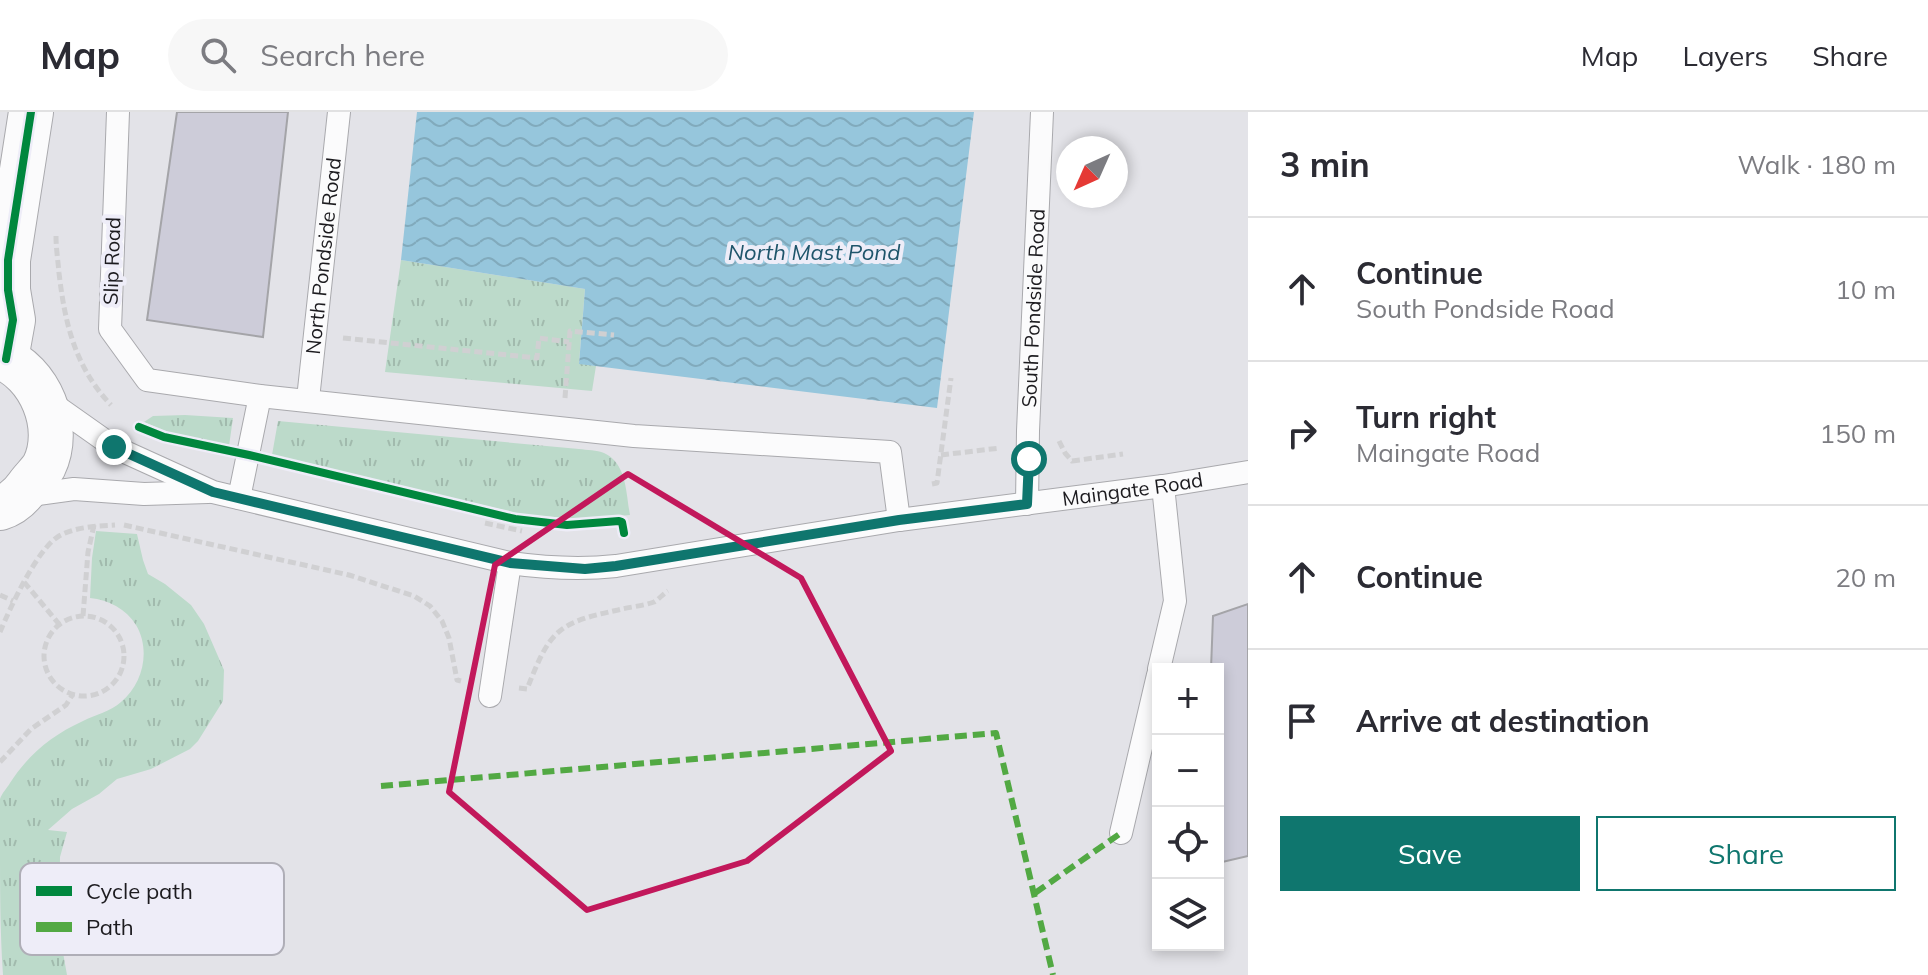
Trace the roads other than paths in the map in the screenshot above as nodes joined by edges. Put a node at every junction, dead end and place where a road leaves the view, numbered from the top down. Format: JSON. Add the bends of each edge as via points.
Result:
{"nodes":[{"id":1,"x":31,"y":112,"type":"edge"},
{"id":2,"x":118,"y":112,"type":"edge"},
{"id":3,"x":339,"y":112,"type":"edge"},
{"id":4,"x":1042,"y":112,"type":"edge"},
{"id":5,"x":3,"y":358,"type":"edge"},
{"id":6,"x":42,"y":396,"type":"junction"},
{"id":7,"x":260,"y":396,"type":"junction"},
{"id":8,"x":308,"y":399,"type":"junction"},
{"id":9,"x":1248,"y":472,"type":"edge"},
{"id":10,"x":1163,"y":486,"type":"junction"},
{"id":11,"x":213,"y":492,"type":"junction"},
{"id":12,"x":239,"y":498,"type":"junction"},
{"id":13,"x":1027,"y":504,"type":"junction"},
{"id":14,"x":6,"y":511,"type":"edge"},
{"id":15,"x":899,"y":520,"type":"junction"},
{"id":16,"x":510,"y":563,"type":"junction"},
{"id":17,"x":1160,"y":663,"type":"edge"},
{"id":18,"x":490,"y":696,"type":"dead end"},
{"id":19,"x":1152,"y":701,"type":"edge"},
{"id":20,"x":1121,"y":833,"type":"dead end"}],
"edges":[{"from":1,"to":5,"type":"street","via":[[8,260],[13,320]]},
{"from":2,"to":7,"type":"lane","name":"Slip Road","via":[[110,329],[147,380]]},
{"from":3,"to":8,"type":"lane","name":"North Pondside Road"},
{"from":4,"to":13,"type":"lane","name":"South Pondside Road"},
{"from":5,"to":6,"type":"street","via":[[27,375]]},
{"from":6,"to":11,"type":"lane","via":[[114,447]]},
{"from":6,"to":14,"type":"street","via":[[50,442],[44,466]]},
{"from":7,"to":8,"type":"lane","name":"Slip Road"},
{"from":7,"to":12,"type":"lane"},
{"from":8,"to":15,"type":"lane","name":"Slip Road","via":[[634,436],[890,452]]},
{"from":9,"to":10,"type":"lane","name":"Maingate Road"},
{"from":10,"to":13,"type":"lane","name":"Maingate Road"},
{"from":10,"to":17,"type":"lane","via":[[1175,601]]},
{"from":11,"to":12,"type":"lane","name":"Maingate Road"},
{"from":11,"to":14,"type":"lane","via":[[74,489]]},
{"from":12,"to":16,"type":"lane","name":"Maingate Road"},
{"from":13,"to":15,"type":"lane","name":"Maingate Road"},
{"from":15,"to":16,"type":"lane","name":"Maingate Road","via":[[616,566]]},
{"from":16,"to":18,"type":"lane"},
{"from":19,"to":20,"type":"lane"}]}
